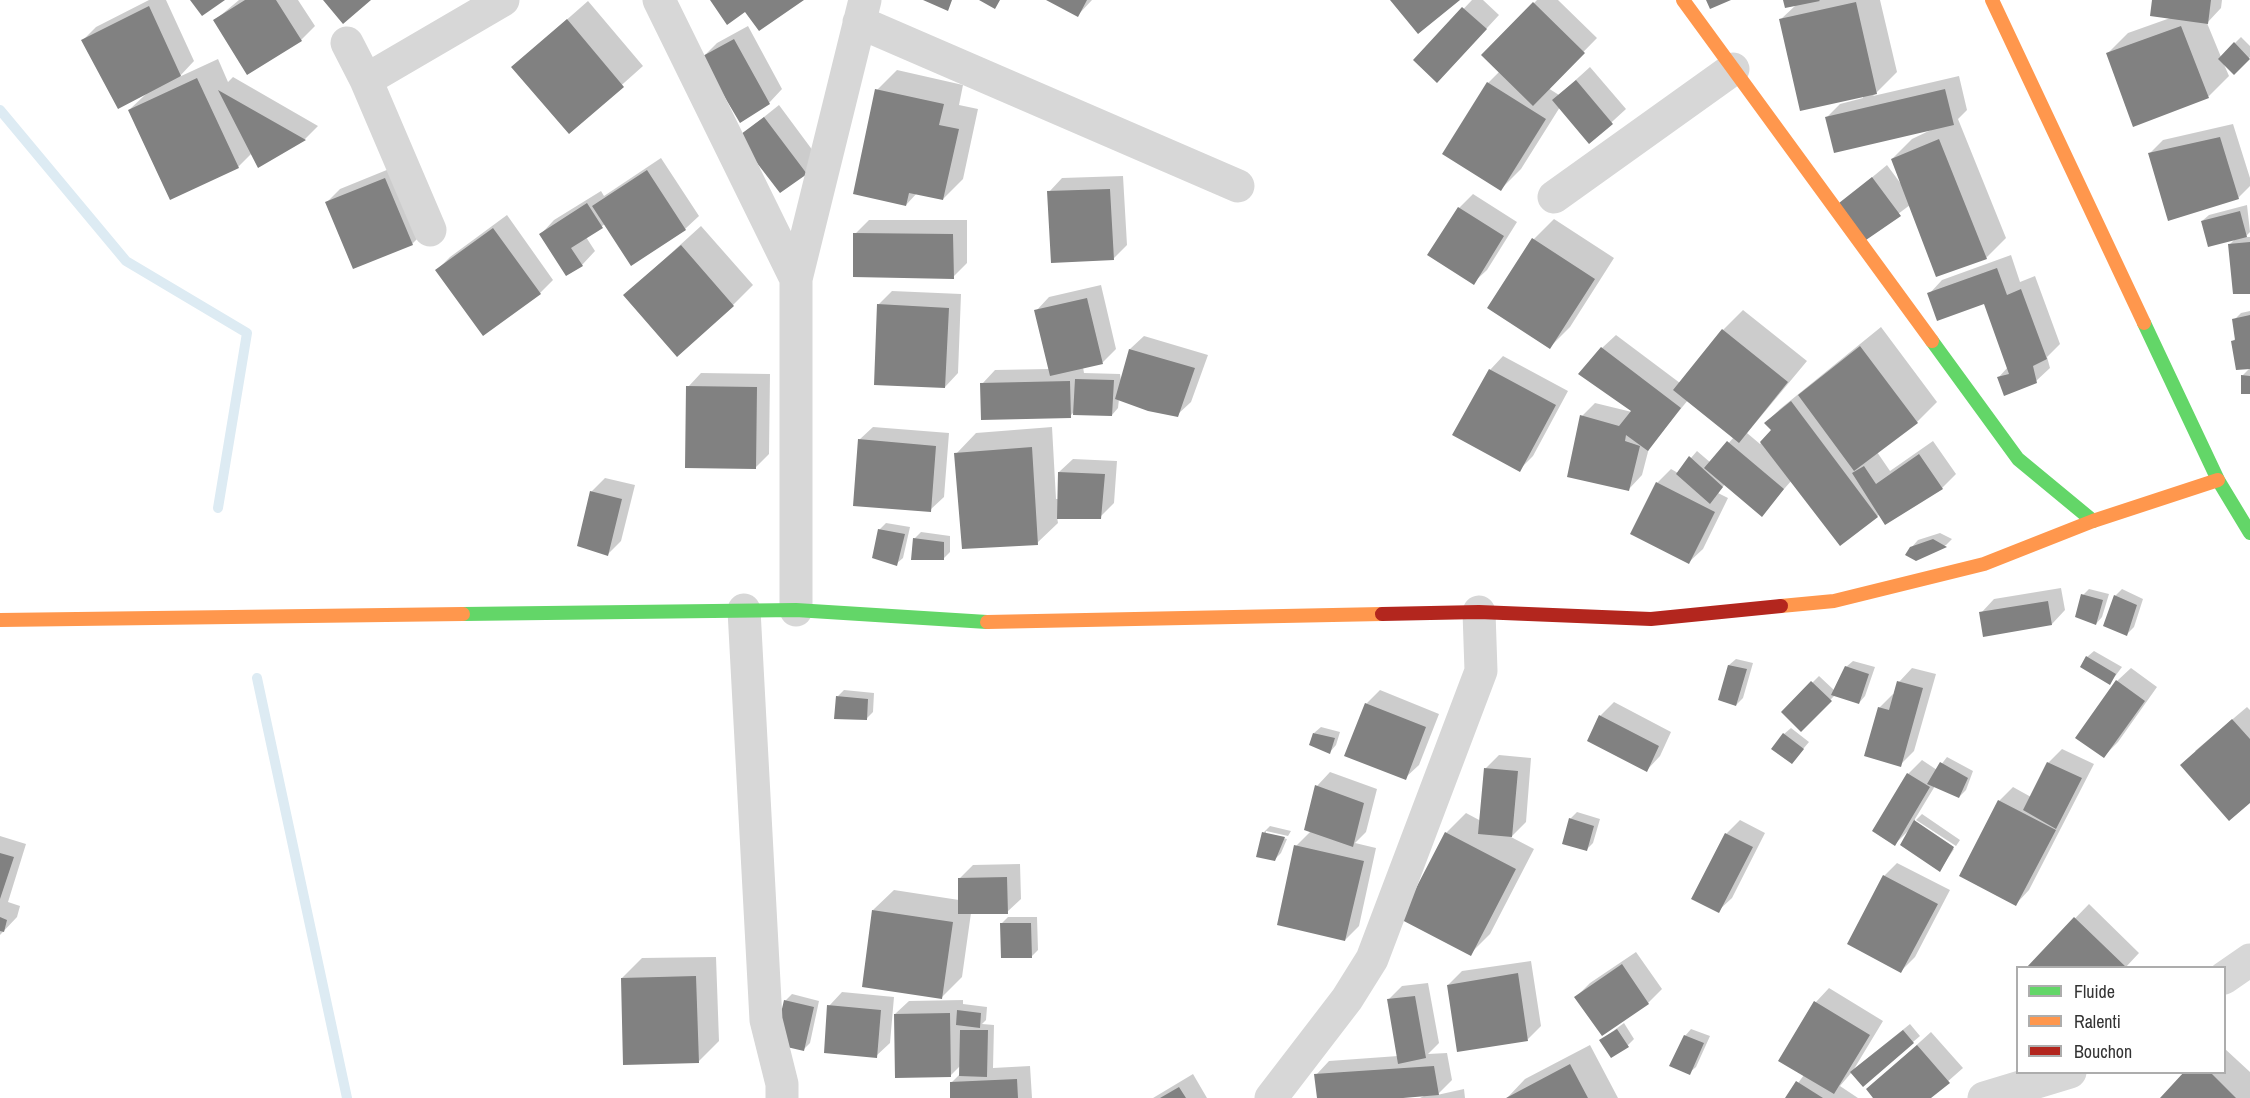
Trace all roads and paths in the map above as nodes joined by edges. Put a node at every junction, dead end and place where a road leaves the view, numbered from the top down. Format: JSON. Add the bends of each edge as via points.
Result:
{"nodes":[{"id":1,"x":503,"y":0,"type":"edge"},
{"id":2,"x":658,"y":0,"type":"edge"},
{"id":3,"x":1683,"y":0,"type":"edge"},
{"id":4,"x":1992,"y":0,"type":"edge"},
{"id":5,"x":862,"y":11,"type":"edge"},
{"id":6,"x":347,"y":43,"type":"dead end"},
{"id":7,"x":1733,"y":69,"type":"junction"},
{"id":8,"x":366,"y":80,"type":"junction"},
{"id":9,"x":1238,"y":186,"type":"dead end"},
{"id":10,"x":1554,"y":197,"type":"dead end"},
{"id":11,"x":430,"y":230,"type":"dead end"},
{"id":12,"x":796,"y":279,"type":"junction"},
{"id":13,"x":2218,"y":480,"type":"junction"},
{"id":14,"x":2093,"y":521,"type":"junction"},
{"id":15,"x":2250,"y":533,"type":"edge"},
{"id":16,"x":744,"y":610,"type":"junction"},
{"id":17,"x":796,"y":610,"type":"junction"},
{"id":18,"x":1479,"y":612,"type":"junction"},
{"id":19,"x":0,"y":620,"type":"edge"},
{"id":20,"x":2250,"y":960,"type":"edge"},
{"id":21,"x":2226,"y":977,"type":"edge"},
{"id":22,"x":2063,"y":1074,"type":"edge"},
{"id":23,"x":782,"y":1098,"type":"edge"},
{"id":24,"x":1271,"y":1098,"type":"edge"},
{"id":25,"x":1984,"y":1098,"type":"edge"}],
"edges":[{"from":1,"to":8,"type":"street"},
{"from":2,"to":12,"type":"street"},
{"from":3,"to":7,"type":"main road"},
{"from":4,"to":13,"type":"main road"},
{"from":5,"to":9,"type":"street"},
{"from":5,"to":12,"type":"street"},
{"from":6,"to":8,"type":"street"},
{"from":7,"to":10,"type":"street"},
{"from":7,"to":14,"type":"main road","via":[[2018,459]]},
{"from":8,"to":11,"type":"street"},
{"from":12,"to":17,"type":"street"},
{"from":13,"to":14,"type":"main road"},
{"from":13,"to":15,"type":"main road"},
{"from":14,"to":18,"type":"main road","via":[[1984,564],[1834,601],[1651,619]]},
{"from":16,"to":17,"type":"main road"},
{"from":16,"to":19,"type":"main road"},
{"from":16,"to":23,"type":"street","via":[[766,1020],[782,1083]]},
{"from":17,"to":18,"type":"main road","via":[[1001,623]]},
{"from":18,"to":24,"type":"street","via":[[1481,671],[1372,959],[1347,999]]},
{"from":20,"to":21,"type":"street"},
{"from":22,"to":25,"type":"street"}]}
